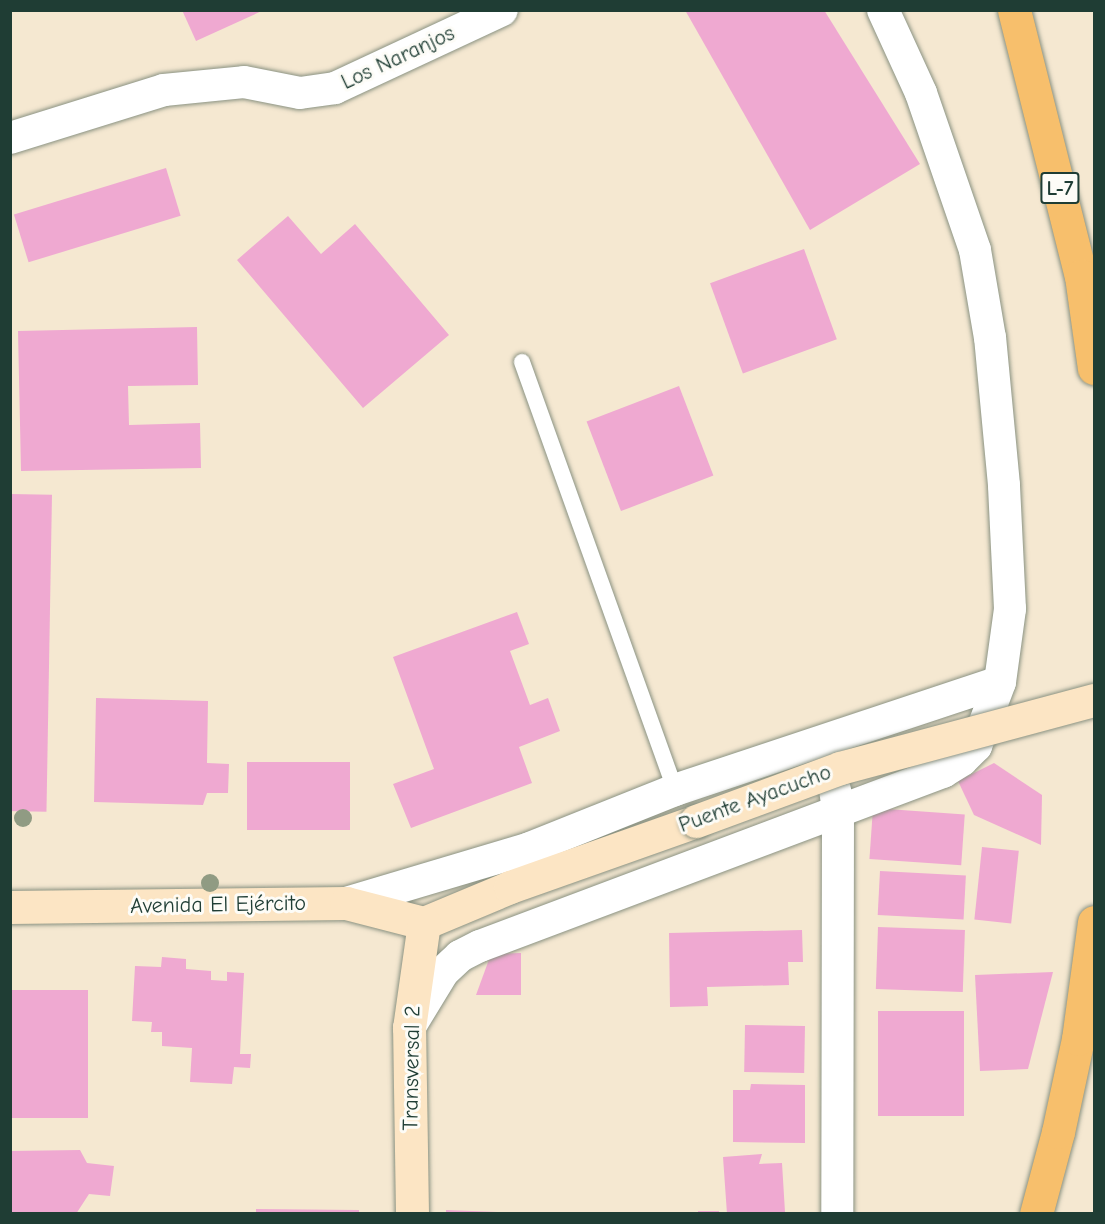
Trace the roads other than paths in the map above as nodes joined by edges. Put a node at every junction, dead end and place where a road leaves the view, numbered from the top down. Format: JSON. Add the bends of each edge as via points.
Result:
{"nodes":[{"id":1,"x":502,"y":10,"type":"edge"},
{"id":2,"x":883,"y":10,"type":"edge"},
{"id":3,"x":1014,"y":10,"type":"edge"},
{"id":4,"x":10,"y":138,"type":"edge"},
{"id":5,"x":522,"y":362,"type":"dead end"},
{"id":6,"x":1095,"y":368,"type":"edge"},
{"id":7,"x":1000,"y":682,"type":"junction"},
{"id":8,"x":1095,"y":700,"type":"edge"},
{"id":9,"x":827,"y":739,"type":"junction"},
{"id":10,"x":675,"y":790,"type":"junction"},
{"id":11,"x":837,"y":810,"type":"junction"},
{"id":12,"x":346,"y":903,"type":"junction"},
{"id":13,"x":10,"y":908,"type":"edge"},
{"id":14,"x":1095,"y":922,"type":"edge"},
{"id":15,"x":424,"y":923,"type":"junction"},
{"id":16,"x":410,"y":1028,"type":"junction"},
{"id":17,"x":412,"y":1214,"type":"edge"},
{"id":18,"x":837,"y":1214,"type":"edge"},
{"id":19,"x":1036,"y":1214,"type":"edge"}],
"edges":[{"from":1,"to":4,"type":"street","name":"Los Naranjos","via":[[335,88],[300,93],[244,82],[164,90]]},
{"from":2,"to":7,"type":"street","via":[[921,93],[975,250],[990,338],[1004,485],[1010,609]]},
{"from":3,"to":6,"type":"highway","number":"L-7","via":[[1081,276]]},
{"from":5,"to":10,"type":"lane"},
{"from":7,"to":9,"type":"street"},
{"from":7,"to":11,"type":"street","via":[[976,746],[962,760],[943,772]]},
{"from":8,"to":15,"type":"street","name":"Puente Ayacucho","bridge":true,"via":[[840,768],[510,887]]},
{"from":9,"to":10,"type":"street"},
{"from":9,"to":11,"type":"street"},
{"from":10,"to":12,"type":"street","via":[[530,848]]},
{"from":11,"to":16,"type":"street","via":[[460,956],[443,972]]},
{"from":11,"to":18,"type":"street"},
{"from":12,"to":13,"type":"street","name":"Avenida El Ejército"},
{"from":12,"to":15,"type":"street","name":"Avenida El Ejército"},
{"from":14,"to":19,"type":"highway","via":[[1078,1039]]},
{"from":15,"to":16,"type":"street","name":"Transversal 2"},
{"from":16,"to":17,"type":"street","name":"Transversal 2"}]}
